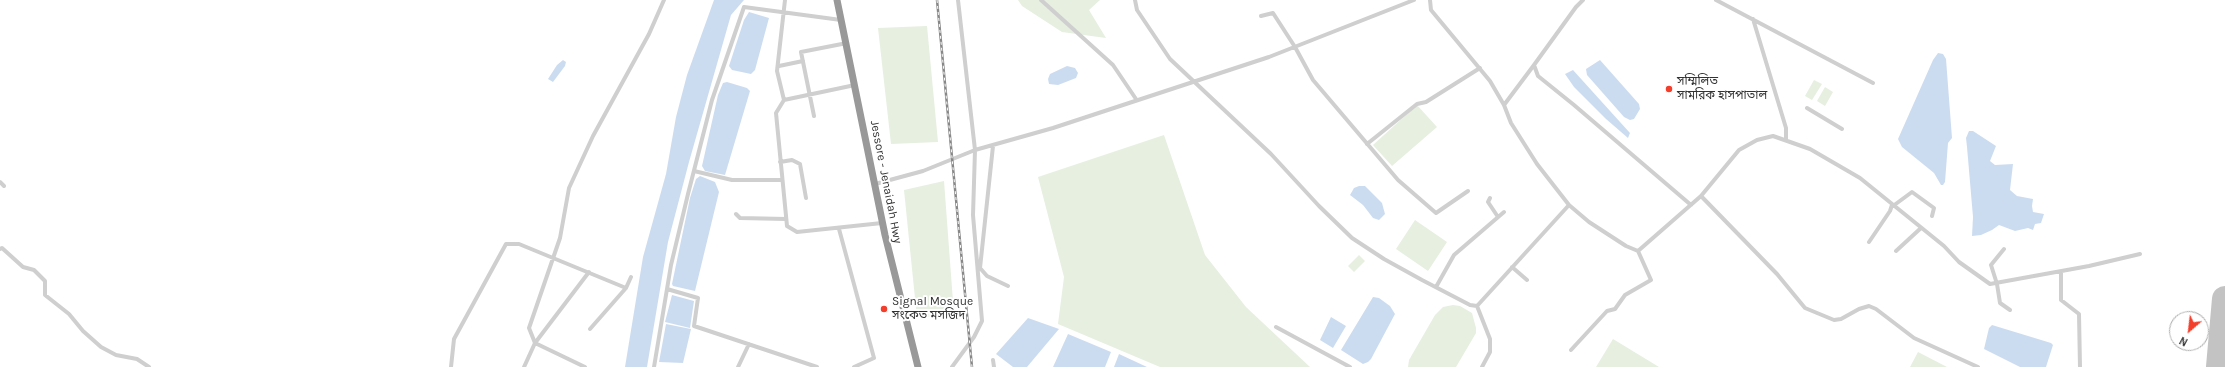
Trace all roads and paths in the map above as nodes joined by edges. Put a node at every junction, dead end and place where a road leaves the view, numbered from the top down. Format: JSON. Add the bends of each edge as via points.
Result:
{"nodes":[{"id":1,"x":664,"y":0,"type":"edge"},
{"id":2,"x":785,"y":0,"type":"edge"},
{"id":3,"x":837,"y":0,"type":"edge"},
{"id":4,"x":958,"y":0,"type":"edge"},
{"id":5,"x":1041,"y":0,"type":"edge"},
{"id":6,"x":1135,"y":0,"type":"edge"},
{"id":7,"x":1414,"y":0,"type":"edge"},
{"id":8,"x":1430,"y":0,"type":"edge"},
{"id":9,"x":1583,"y":0,"type":"edge"},
{"id":10,"x":1716,"y":0,"type":"edge"},
{"id":11,"x":784,"y":13,"type":"junction"},
{"id":12,"x":1261,"y":16,"type":"dead end"},
{"id":13,"x":1753,"y":19,"type":"junction"},
{"id":14,"x":841,"y":20,"type":"junction"},
{"id":15,"x":847,"y":43,"type":"junction"},
{"id":16,"x":1296,"y":47,"type":"junction"},
{"id":17,"x":803,"y":61,"type":"junction"},
{"id":18,"x":1534,"y":65,"type":"junction"},
{"id":19,"x":779,"y":66,"type":"junction"},
{"id":20,"x":1480,"y":68,"type":"junction"},
{"id":21,"x":1196,"y":81,"type":"junction"},
{"id":22,"x":1873,"y":83,"type":"dead end"},
{"id":23,"x":855,"y":85,"type":"junction"},
{"id":24,"x":809,"y":95,"type":"junction"},
{"id":25,"x":1136,"y":99,"type":"junction"},
{"id":26,"x":784,"y":100,"type":"junction"},
{"id":27,"x":1504,"y":104,"type":"junction"},
{"id":28,"x":1807,"y":108,"type":"dead end"},
{"id":29,"x":814,"y":116,"type":"dead end"},
{"id":30,"x":1842,"y":129,"type":"dead end"},
{"id":31,"x":1786,"y":139,"type":"junction"},
{"id":32,"x":1367,"y":144,"type":"junction"},
{"id":33,"x":993,"y":146,"type":"junction"},
{"id":34,"x":976,"y":150,"type":"junction"},
{"id":35,"x":780,"y":162,"type":"junction"},
{"id":36,"x":694,"y":171,"type":"junction"},
{"id":37,"x":781,"y":180,"type":"junction"},
{"id":38,"x":0,"y":182,"type":"edge"},
{"id":39,"x":876,"y":184,"type":"junction"},
{"id":40,"x":4,"y":186,"type":"dead end"},
{"id":41,"x":1468,"y":191,"type":"dead end"},
{"id":42,"x":1702,"y":196,"type":"junction"},
{"id":43,"x":806,"y":198,"type":"dead end"},
{"id":44,"x":1490,"y":198,"type":"dead end"},
{"id":45,"x":1569,"y":205,"type":"junction"},
{"id":46,"x":1691,"y":205,"type":"junction"},
{"id":47,"x":1892,"y":205,"type":"junction"},
{"id":48,"x":1504,"y":212,"type":"dead end"},
{"id":49,"x":736,"y":214,"type":"dead end"},
{"id":50,"x":1932,"y":216,"type":"dead end"},
{"id":51,"x":1498,"y":217,"type":"junction"},
{"id":52,"x":786,"y":219,"type":"junction"},
{"id":53,"x":882,"y":223,"type":"junction"},
{"id":54,"x":1921,"y":228,"type":"junction"},
{"id":55,"x":839,"y":229,"type":"junction"},
{"id":56,"x":1869,"y":242,"type":"dead end"},
{"id":57,"x":0,"y":249,"type":"edge"},
{"id":58,"x":2004,"y":249,"type":"dead end"},
{"id":59,"x":1638,"y":251,"type":"junction"},
{"id":60,"x":1896,"y":251,"type":"dead end"},
{"id":61,"x":2140,"y":254,"type":"dead end"},
{"id":62,"x":553,"y":258,"type":"junction"},
{"id":63,"x":1512,"y":267,"type":"junction"},
{"id":64,"x":589,"y":272,"type":"junction"},
{"id":65,"x":2061,"y":272,"type":"junction"},
{"id":66,"x":631,"y":277,"type":"dead end"},
{"id":67,"x":1527,"y":280,"type":"dead end"},
{"id":68,"x":1997,"y":284,"type":"junction"},
{"id":69,"x":1008,"y":286,"type":"dead end"},
{"id":70,"x":1436,"y":287,"type":"junction"},
{"id":71,"x":626,"y":288,"type":"junction"},
{"id":72,"x":668,"y":289,"type":"junction"},
{"id":73,"x":1477,"y":306,"type":"junction"},
{"id":74,"x":2010,"y":310,"type":"dead end"},
{"id":75,"x":1276,"y":327,"type":"dead end"},
{"id":76,"x":590,"y":329,"type":"dead end"},
{"id":77,"x":535,"y":344,"type":"junction"},
{"id":78,"x":749,"y":344,"type":"junction"},
{"id":79,"x":1571,"y":350,"type":"dead end"},
{"id":80,"x":993,"y":360,"type":"dead end"},
{"id":81,"x":804,"y":365,"type":"edge"},
{"id":82,"x":149,"y":367,"type":"edge"},
{"id":83,"x":451,"y":367,"type":"edge"},
{"id":84,"x":524,"y":367,"type":"edge"},
{"id":85,"x":585,"y":367,"type":"edge"},
{"id":86,"x":654,"y":367,"type":"edge"},
{"id":87,"x":738,"y":367,"type":"edge"},
{"id":88,"x":817,"y":367,"type":"edge"},
{"id":89,"x":854,"y":367,"type":"edge"},
{"id":90,"x":918,"y":367,"type":"edge"},
{"id":91,"x":952,"y":367,"type":"edge"},
{"id":92,"x":994,"y":367,"type":"edge"},
{"id":93,"x":1350,"y":367,"type":"edge"},
{"id":94,"x":1482,"y":367,"type":"edge"},
{"id":95,"x":1978,"y":367,"type":"edge"},
{"id":96,"x":2080,"y":367,"type":"edge"}],
"edges":[{"from":1,"to":62,"type":"street","via":[[649,34],[593,136],[569,188],[560,238]]},
{"from":2,"to":11,"type":"street"},
{"from":3,"to":14,"type":"highway","name":"Jessore - Jenaidah Hwy"},
{"from":4,"to":34,"type":"street"},
{"from":5,"to":25,"type":"street","via":[[1113,65]]},
{"from":6,"to":21,"type":"street","via":[[1138,10],[1170,59]]},
{"from":7,"to":16,"type":"street"},
{"from":8,"to":20,"type":"street","via":[[1431,10]]},
{"from":9,"to":18,"type":"street"},
{"from":10,"to":13,"type":"street"},
{"from":11,"to":14,"type":"street"},
{"from":11,"to":19,"type":"street"},
{"from":11,"to":36,"type":"street","via":[[744,7],[712,100]]},
{"from":12,"to":16,"type":"street","via":[[1273,13]]},
{"from":13,"to":22,"type":"street"},
{"from":13,"to":31,"type":"street","via":[[1786,128]]},
{"from":14,"to":15,"type":"highway","name":"Jessore - Jenaidah Hwy"},
{"from":15,"to":17,"type":"street","via":[[801,52]]},
{"from":15,"to":23,"type":"highway","name":"Jessore - Jenaidah Hwy"},
{"from":16,"to":21,"type":"street"},
{"from":16,"to":32,"type":"street","via":[[1313,80]]},
{"from":17,"to":19,"type":"street"},
{"from":17,"to":24,"type":"street"},
{"from":18,"to":27,"type":"street"},
{"from":18,"to":46,"type":"street","via":[[1538,76]]},
{"from":19,"to":26,"type":"street","via":[[777,71]]},
{"from":20,"to":27,"type":"street"},
{"from":20,"to":32,"type":"street","via":[[1426,102],[1417,104]]},
{"from":21,"to":25,"type":"street"},
{"from":21,"to":70,"type":"street","via":[[1272,154],[1352,238],[1384,259]]},
{"from":23,"to":24,"type":"street"},
{"from":23,"to":39,"type":"highway","name":"Jessore - Jenaidah Hwy"},
{"from":24,"to":26,"type":"street"},
{"from":24,"to":29,"type":"street"},
{"from":25,"to":33,"type":"street"},
{"from":26,"to":35,"type":"street","via":[[776,113]]},
{"from":27,"to":45,"type":"street","via":[[1511,123],[1537,164]]},
{"from":28,"to":30,"type":"street"},
{"from":31,"to":42,"type":"street","via":[[1773,136],[1757,140],[1739,150]]},
{"from":31,"to":47,"type":"street","via":[[1810,149],[1860,178]]},
{"from":32,"to":41,"type":"street","via":[[1398,180],[1436,213]]},
{"from":33,"to":34,"type":"street"},
{"from":33,"to":69,"type":"street","via":[[980,268],[987,276]]},
{"from":34,"to":39,"type":"street","via":[[923,171]]},
{"from":34,"to":91,"type":"street","via":[[973,215],[982,321],[974,337]]},
{"from":35,"to":37,"type":"street"},
{"from":35,"to":43,"type":"street","via":[[792,160],[800,164]]},
{"from":36,"to":37,"type":"street","via":[[732,180]]},
{"from":36,"to":72,"type":"street","via":[[671,264]]},
{"from":37,"to":52,"type":"street"},
{"from":38,"to":40,"type":"street"},
{"from":39,"to":53,"type":"highway","name":"Jessore - Jenaidah Hwy"},
{"from":42,"to":46,"type":"street"},
{"from":42,"to":95,"type":"street","via":[[1777,274],[1805,308],[1834,320],[1869,306],[1876,308],[1914,338]]},
{"from":44,"to":51,"type":"street","via":[[1488,202]]},
{"from":45,"to":59,"type":"street","via":[[1589,222]]},
{"from":45,"to":63,"type":"street"},
{"from":46,"to":59,"type":"street"},
{"from":47,"to":50,"type":"street","via":[[1912,192],[1934,208]]},
{"from":47,"to":54,"type":"street"},
{"from":47,"to":56,"type":"street"},
{"from":48,"to":51,"type":"street"},
{"from":49,"to":52,"type":"street","via":[[740,218]]},
{"from":51,"to":70,"type":"street","via":[[1454,255]]},
{"from":52,"to":55,"type":"street","via":[[787,226],[797,232]]},
{"from":53,"to":55,"type":"street"},
{"from":53,"to":90,"type":"highway","name":"Jessore - Jenaidah Hwy"},
{"from":54,"to":60,"type":"street"},
{"from":54,"to":68,"type":"street","via":[[1959,262],[1990,284]]},
{"from":55,"to":89,"type":"street","via":[[874,358]]},
{"from":57,"to":82,"type":"street","via":[[2,248],[23,267],[34,270],[44,281],[45,295],[69,314],[101,347]]},
{"from":58,"to":68,"type":"street","via":[[1991,265]]},
{"from":59,"to":79,"type":"street","via":[[1651,280],[1625,295],[1615,309],[1607,311]]},
{"from":61,"to":65,"type":"street"},
{"from":62,"to":64,"type":"street"},
{"from":62,"to":77,"type":"street","via":[[529,328]]},
{"from":62,"to":83,"type":"street","via":[[519,244],[506,244],[454,339]]},
{"from":63,"to":67,"type":"street"},
{"from":63,"to":73,"type":"street"},
{"from":64,"to":71,"type":"street"},
{"from":64,"to":77,"type":"street"},
{"from":65,"to":68,"type":"street"},
{"from":65,"to":96,"type":"street","via":[[2061,300],[2078,314]]},
{"from":66,"to":71,"type":"street"},
{"from":68,"to":74,"type":"street","via":[[2000,303]]},
{"from":70,"to":73,"type":"street","via":[[1470,305]]},
{"from":71,"to":76,"type":"street"},
{"from":72,"to":78,"type":"street","via":[[698,298],[694,326]]},
{"from":72,"to":86,"type":"street"},
{"from":73,"to":94,"type":"street","via":[[1490,339],[1490,352]]},
{"from":75,"to":93,"type":"street"},
{"from":77,"to":84,"type":"street"},
{"from":77,"to":85,"type":"street"},
{"from":78,"to":81,"type":"street"},
{"from":78,"to":87,"type":"street"},
{"from":80,"to":92,"type":"street"},
{"from":81,"to":88,"type":"street"}]}
